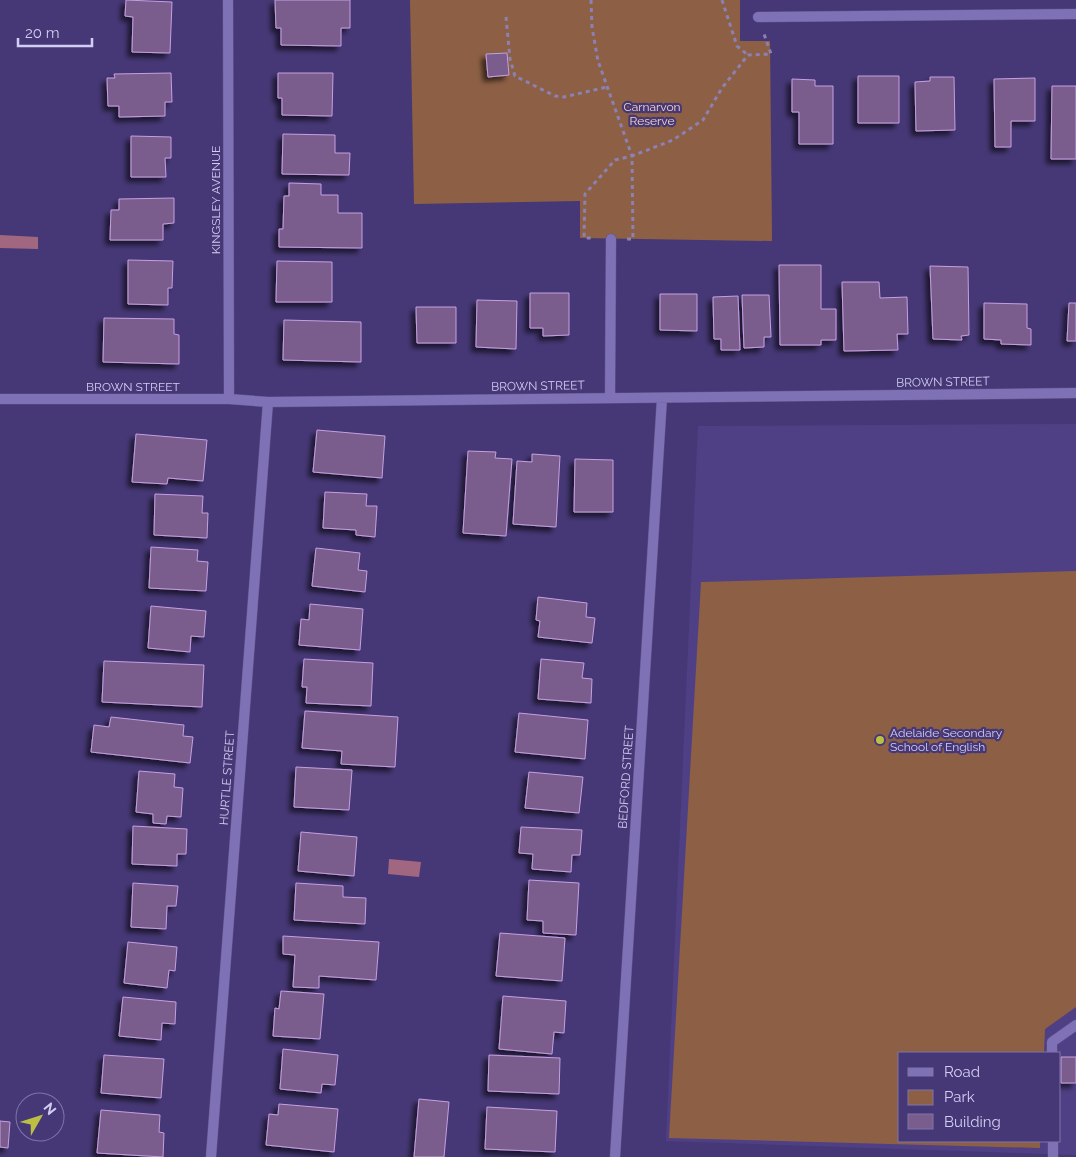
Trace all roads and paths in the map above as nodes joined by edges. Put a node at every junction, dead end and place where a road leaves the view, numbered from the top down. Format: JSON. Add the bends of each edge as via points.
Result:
{"nodes":[{"id":1,"x":228,"y":0,"type":"edge"},
{"id":2,"x":591,"y":0,"type":"edge"},
{"id":3,"x":722,"y":0,"type":"edge"},
{"id":4,"x":1076,"y":14,"type":"edge"},
{"id":5,"x":758,"y":16,"type":"dead end"},
{"id":6,"x":506,"y":18,"type":"dead end"},
{"id":7,"x":771,"y":54,"type":"dead end"},
{"id":8,"x":748,"y":55,"type":"junction"},
{"id":9,"x":607,"y":87,"type":"junction"},
{"id":10,"x":632,"y":156,"type":"junction"},
{"id":11,"x":584,"y":238,"type":"dead end"},
{"id":12,"x":611,"y":239,"type":"dead end"},
{"id":13,"x":632,"y":239,"type":"dead end"},
{"id":14,"x":1076,"y":393,"type":"edge"},
{"id":15,"x":610,"y":398,"type":"junction"},
{"id":16,"x":662,"y":398,"type":"junction"},
{"id":17,"x":0,"y":399,"type":"edge"},
{"id":18,"x":229,"y":400,"type":"junction"},
{"id":19,"x":268,"y":402,"type":"junction"},
{"id":20,"x":1076,"y":1025,"type":"edge"},
{"id":21,"x":1052,"y":1052,"type":"edge"},
{"id":22,"x":1054,"y":1142,"type":"edge"},
{"id":23,"x":212,"y":1157,"type":"edge"},
{"id":24,"x":615,"y":1157,"type":"edge"},
{"id":25,"x":1053,"y":1157,"type":"edge"}],
"edges":[{"from":1,"to":18,"type":"street","name":"KINGSLEY AVENUE"},
{"from":2,"to":9,"type":"path","via":[[598,61]]},
{"from":3,"to":8,"type":"path","via":[[737,46]]},
{"from":4,"to":5,"type":"street"},
{"from":6,"to":9,"type":"path","via":[[514,76],[555,96],[564,97]]},
{"from":7,"to":8,"type":"path"},
{"from":8,"to":10,"type":"path","via":[[702,120],[673,140]]},
{"from":9,"to":10,"type":"path"},
{"from":10,"to":11,"type":"path","via":[[615,160],[585,194]]},
{"from":10,"to":13,"type":"path"},
{"from":12,"to":15,"type":"street"},
{"from":14,"to":16,"type":"street","name":"BROWN STREET"},
{"from":15,"to":16,"type":"street","name":"BROWN STREET"},
{"from":15,"to":19,"type":"street","name":"BROWN STREET"},
{"from":16,"to":24,"type":"street","name":"BEDFORD STREET"},
{"from":17,"to":18,"type":"street","name":"BROWN STREET"},
{"from":18,"to":19,"type":"street","name":"BROWN STREET"},
{"from":19,"to":23,"type":"street","name":"HURTLE STREET"},
{"from":20,"to":21,"type":"street","via":[[1052,1042]]},
{"from":22,"to":25,"type":"street"}]}
